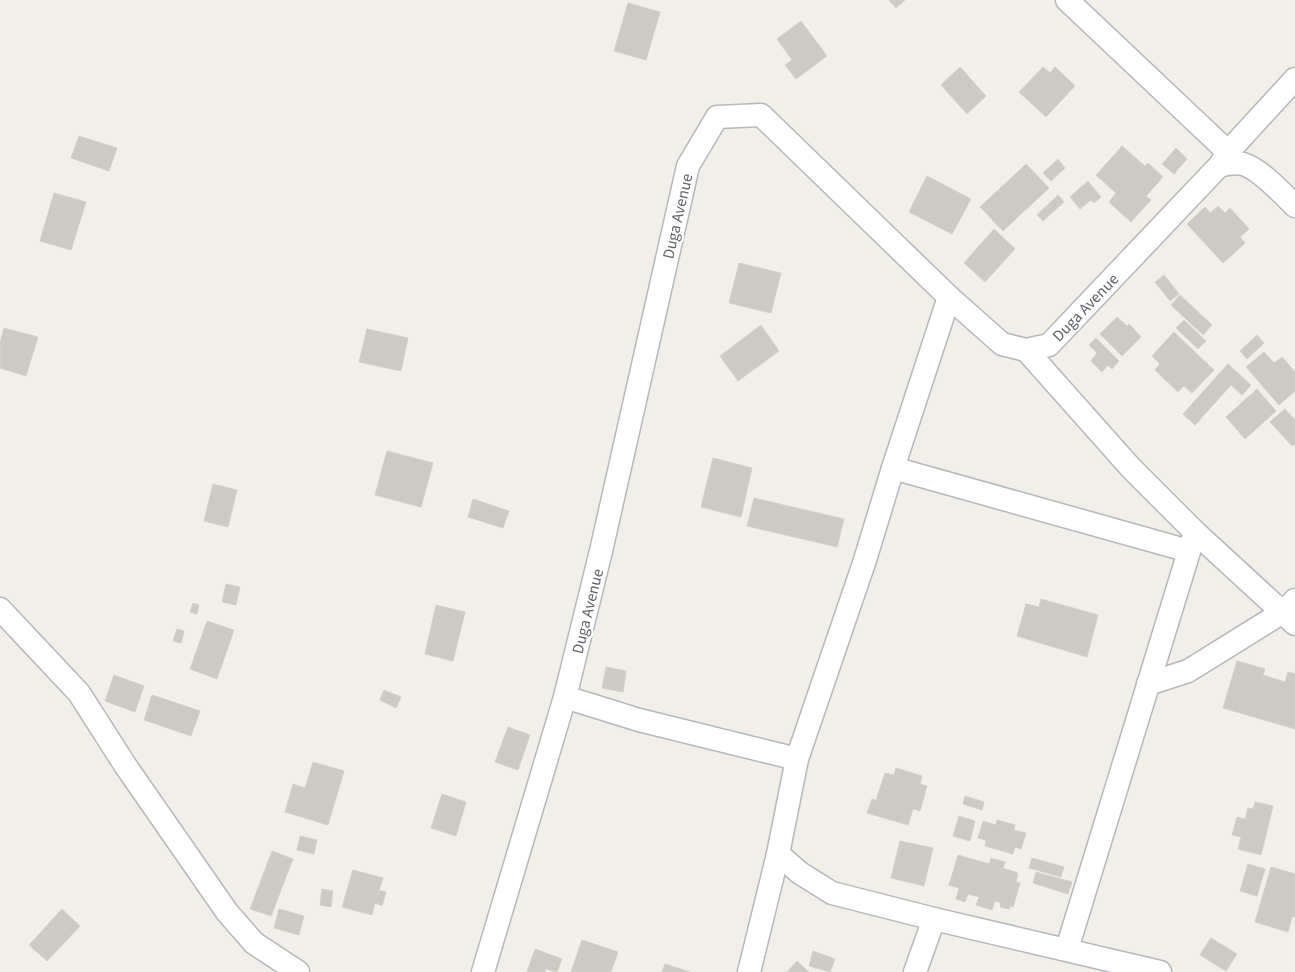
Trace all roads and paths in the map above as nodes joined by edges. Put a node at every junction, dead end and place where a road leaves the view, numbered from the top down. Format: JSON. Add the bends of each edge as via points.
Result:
{"nodes":[{"id":1,"x":1067,"y":0,"type":"edge"},
{"id":2,"x":1295,"y":79,"type":"edge"},
{"id":3,"x":1224,"y":159,"type":"junction"},
{"id":4,"x":1295,"y":206,"type":"edge"},
{"id":5,"x":949,"y":296,"type":"junction"},
{"id":6,"x":1026,"y":350,"type":"junction"},
{"id":7,"x":893,"y":468,"type":"junction"},
{"id":8,"x":1192,"y":542,"type":"junction"},
{"id":9,"x":0,"y":609,"type":"edge"},
{"id":10,"x":1291,"y":612,"type":"edge"},
{"id":11,"x":1148,"y":684,"type":"junction"},
{"id":12,"x":565,"y":697,"type":"junction"},
{"id":13,"x":797,"y":759,"type":"junction"},
{"id":14,"x":778,"y":854,"type":"junction"},
{"id":15,"x":934,"y":919,"type":"junction"},
{"id":16,"x":1067,"y":950,"type":"junction"},
{"id":17,"x":298,"y":972,"type":"edge"},
{"id":18,"x":483,"y":972,"type":"edge"},
{"id":19,"x":749,"y":972,"type":"edge"},
{"id":20,"x":916,"y":972,"type":"edge"},
{"id":21,"x":1160,"y":972,"type":"edge"}],
"edges":[{"from":1,"to":3,"type":"street"},
{"from":2,"to":3,"type":"street","name":"Duga Avenue"},
{"from":3,"to":4,"type":"street","via":[[1244,164],[1268,179]]},
{"from":3,"to":6,"type":"street","name":"Duga Avenue","via":[[1049,345]]},
{"from":5,"to":6,"type":"street","name":"Duga Avenue","via":[[1002,344]]},
{"from":5,"to":7,"type":"street"},
{"from":5,"to":12,"type":"street","name":"Duga Avenue","via":[[761,115],[717,117],[688,166],[602,551]]},
{"from":6,"to":8,"type":"street"},
{"from":7,"to":8,"type":"street"},
{"from":7,"to":13,"type":"street","via":[[866,560]]},
{"from":8,"to":10,"type":"street"},
{"from":8,"to":11,"type":"street"},
{"from":9,"to":17,"type":"street","via":[[79,693],[227,912],[254,943]]},
{"from":10,"to":11,"type":"street","via":[[1188,671]]},
{"from":11,"to":16,"type":"street"},
{"from":12,"to":13,"type":"street","via":[[639,720]]},
{"from":12,"to":18,"type":"street","name":"Duga Avenue"},
{"from":13,"to":14,"type":"street"},
{"from":14,"to":15,"type":"street","via":[[800,873],[832,893]]},
{"from":14,"to":19,"type":"street"},
{"from":15,"to":16,"type":"street"},
{"from":15,"to":20,"type":"street"},
{"from":16,"to":21,"type":"street"}]}
